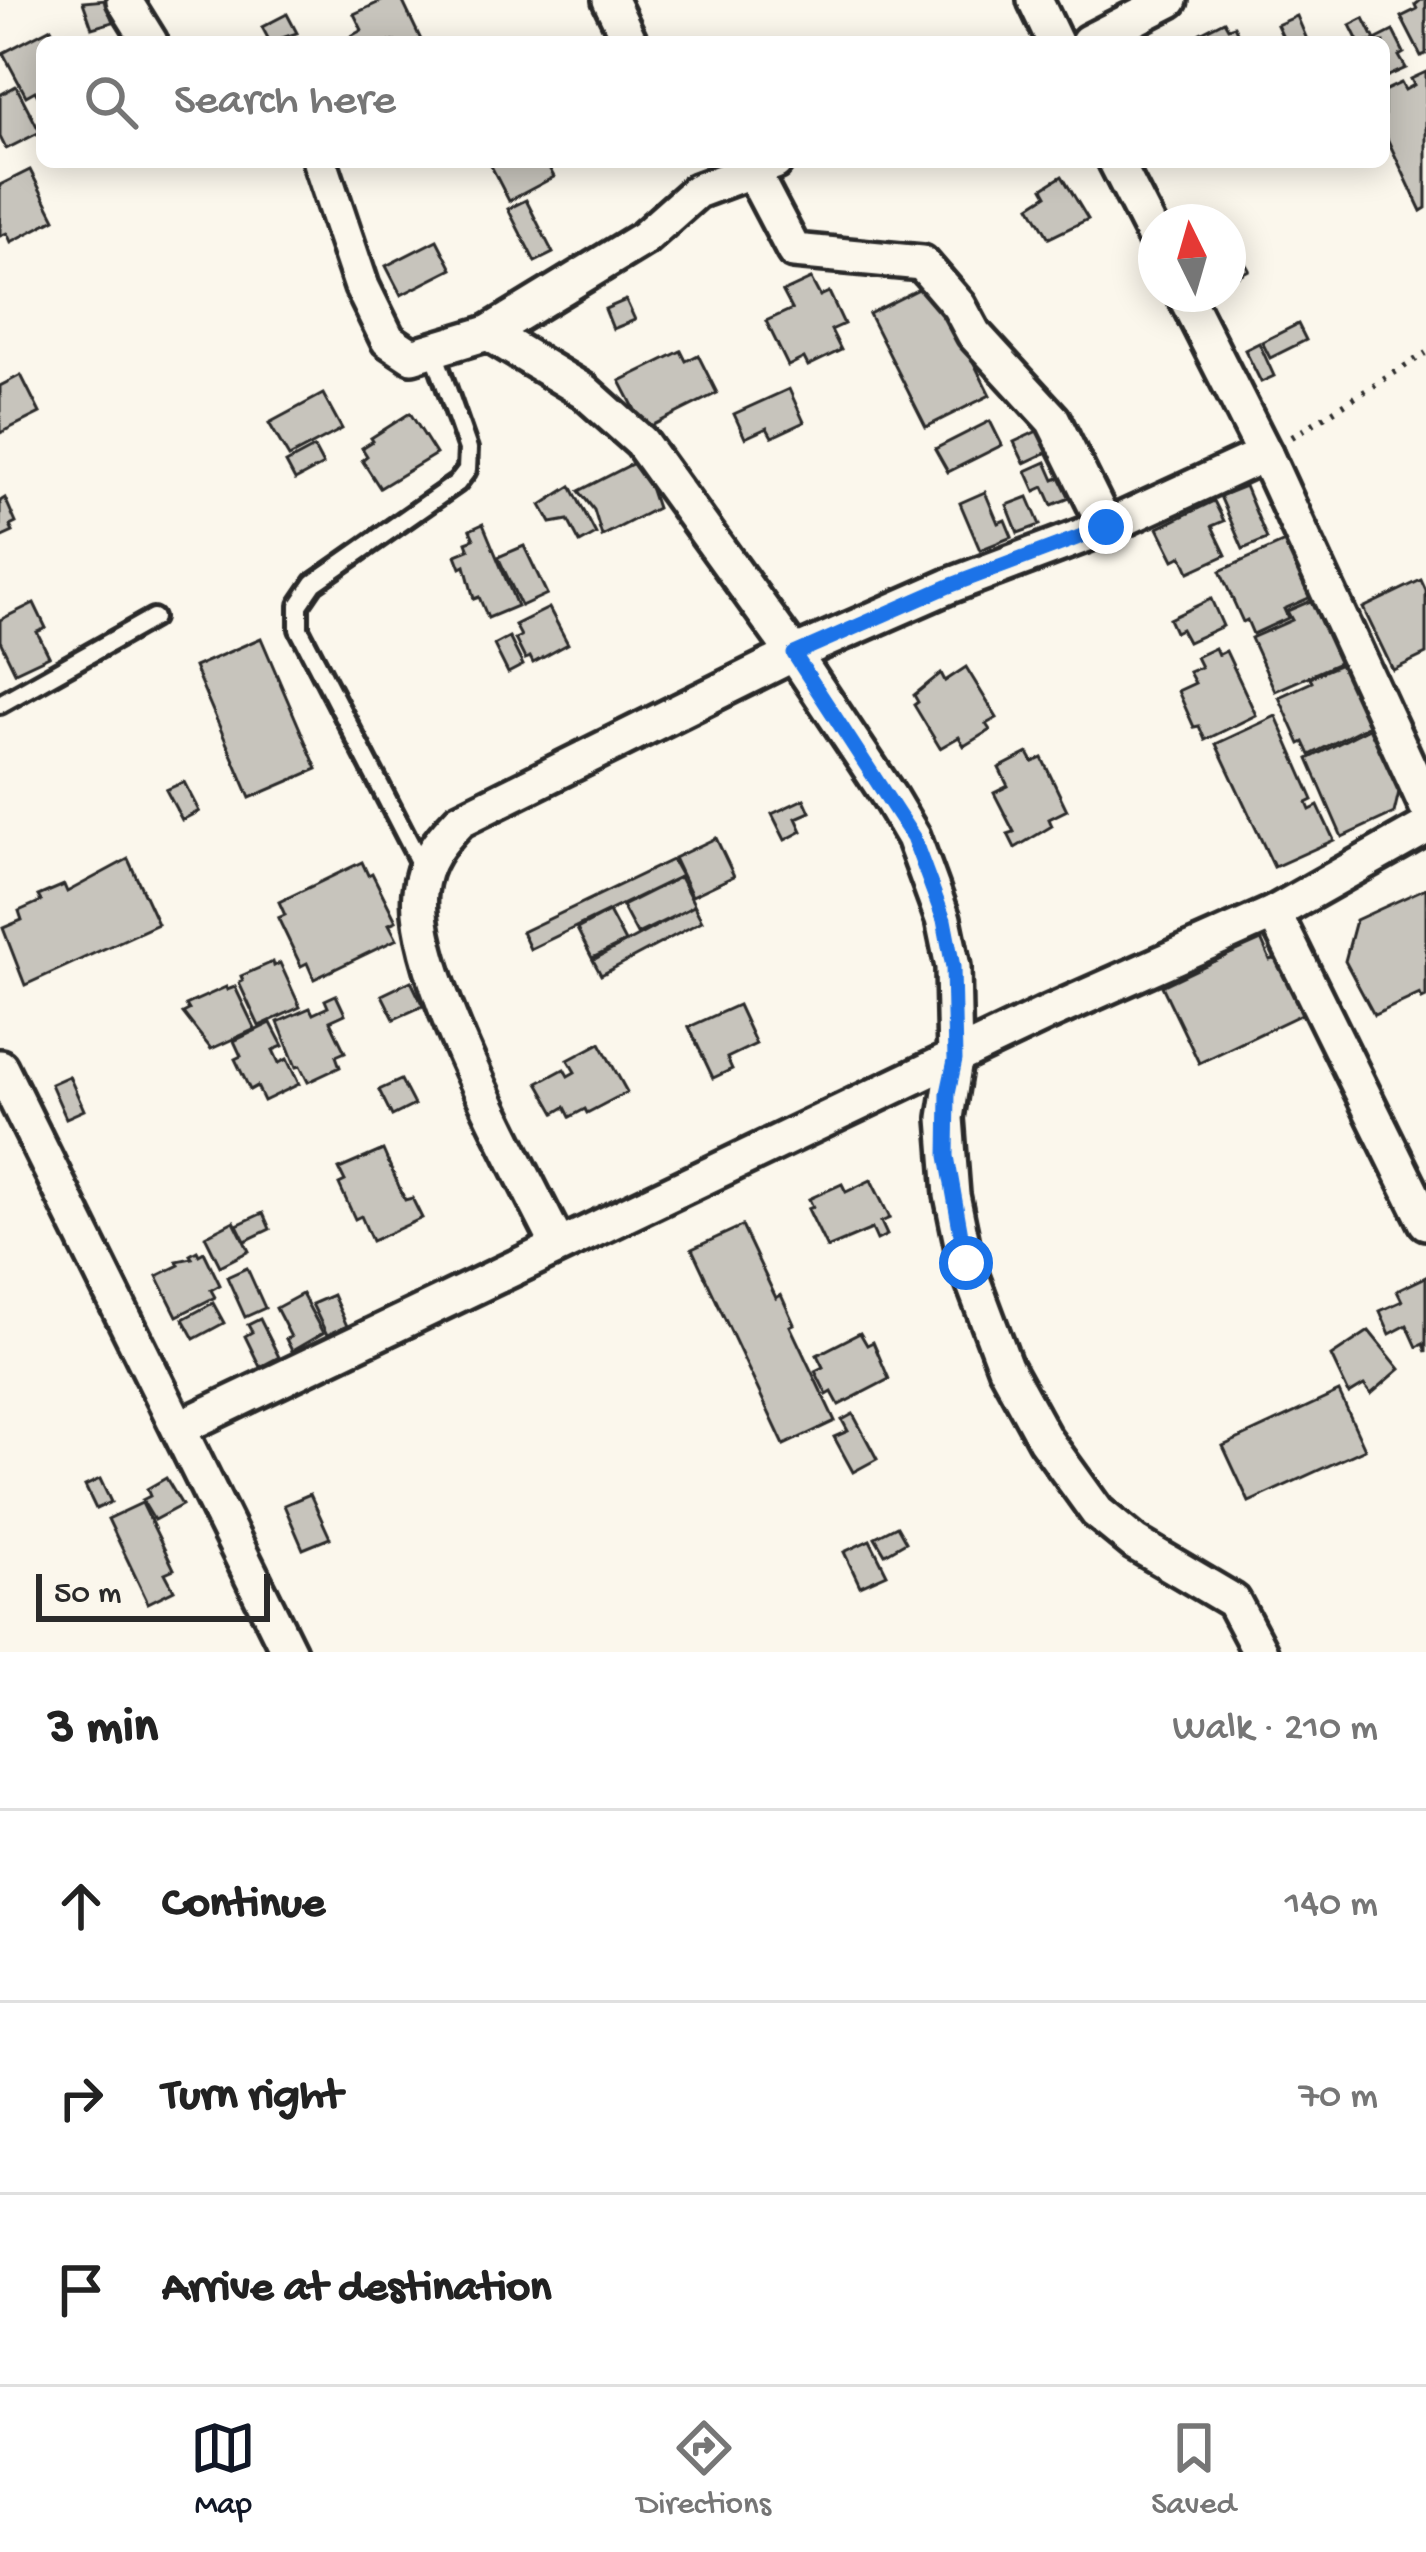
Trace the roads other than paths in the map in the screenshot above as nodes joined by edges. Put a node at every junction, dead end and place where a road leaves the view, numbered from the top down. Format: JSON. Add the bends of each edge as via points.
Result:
{"nodes":[{"id":1,"x":124,"y":0,"type":"edge"},
{"id":2,"x":610,"y":0,"type":"edge"},
{"id":3,"x":1036,"y":0,"type":"edge"},
{"id":4,"x":1170,"y":0,"type":"edge"},
{"id":5,"x":146,"y":36,"type":"edge"},
{"id":6,"x":626,"y":36,"type":"edge"},
{"id":7,"x":1052,"y":36,"type":"edge"},
{"id":8,"x":1100,"y":36,"type":"edge"},
{"id":9,"x":322,"y":168,"type":"edge"},
{"id":10,"x":748,"y":168,"type":"edge"},
{"id":11,"x":764,"y":168,"type":"edge"},
{"id":12,"x":1119,"y":168,"type":"edge"},
{"id":13,"x":690,"y":176,"type":"edge"},
{"id":14,"x":1138,"y":205,"type":"edge"},
{"id":15,"x":1193,"y":312,"type":"edge"},
{"id":16,"x":488,"y":333,"type":"junction"},
{"id":17,"x":434,"y":352,"type":"junction"},
{"id":18,"x":1265,"y":454,"type":"junction"},
{"id":19,"x":1106,"y":527,"type":"junction"},
{"id":20,"x":153,"y":618,"type":"dead end"},
{"id":21,"x":794,"y":654,"type":"junction"},
{"id":22,"x":0,"y":704,"type":"edge"},
{"id":23,"x":1426,"y":805,"type":"edge"},
{"id":24,"x":1426,"y":827,"type":"edge"},
{"id":25,"x":424,"y":870,"type":"junction"},
{"id":26,"x":1274,"y":914,"type":"junction"},
{"id":27,"x":955,"y":1060,"type":"junction"},
{"id":28,"x":0,"y":1067,"type":"edge"},
{"id":29,"x":1426,"y":1222,"type":"edge"},
{"id":30,"x":559,"y":1245,"type":"junction"},
{"id":31,"x":179,"y":1428,"type":"junction"},
{"id":32,"x":289,"y":1652,"type":"edge"},
{"id":33,"x":1260,"y":1652,"type":"edge"}],
"edges":[{"from":1,"to":5,"type":"street"},
{"from":2,"to":6,"type":"street"},
{"from":3,"to":7,"type":"street"},
{"from":4,"to":8,"type":"street"},
{"from":9,"to":17,"type":"street","via":[[388,340],[412,356]]},
{"from":10,"to":13,"type":"street"},
{"from":11,"to":19,"type":"street","via":[[794,251],[922,262],[974,334],[1053,419]]},
{"from":12,"to":14,"type":"street"},
{"from":13,"to":16,"type":"street","via":[[644,238]]},
{"from":15,"to":18,"type":"street"},
{"from":16,"to":17,"type":"street"},
{"from":16,"to":21,"type":"street","via":[[584,392],[641,442]]},
{"from":17,"to":25,"type":"lane","via":[[468,449],[467,470],[314,583],[299,605],[299,629]]},
{"from":18,"to":19,"type":"street"},
{"from":18,"to":23,"type":"street"},
{"from":19,"to":21,"type":"street"},
{"from":20,"to":22,"type":"lane"},
{"from":21,"to":25,"type":"street","via":[[460,820]]},
{"from":21,"to":27,"type":"street","via":[[913,837],[953,967]]},
{"from":24,"to":26,"type":"street"},
{"from":25,"to":30,"type":"street","via":[[423,931],[440,987]]},
{"from":26,"to":27,"type":"street"},
{"from":26,"to":29,"type":"street"},
{"from":27,"to":30,"type":"street"},
{"from":27,"to":33,"type":"street","via":[[946,1118],[952,1195],[966,1263],[1004,1367],[1097,1512],[1233,1601]]},
{"from":28,"to":31,"type":"street"},
{"from":30,"to":31,"type":"street"},
{"from":31,"to":32,"type":"street"}]}
